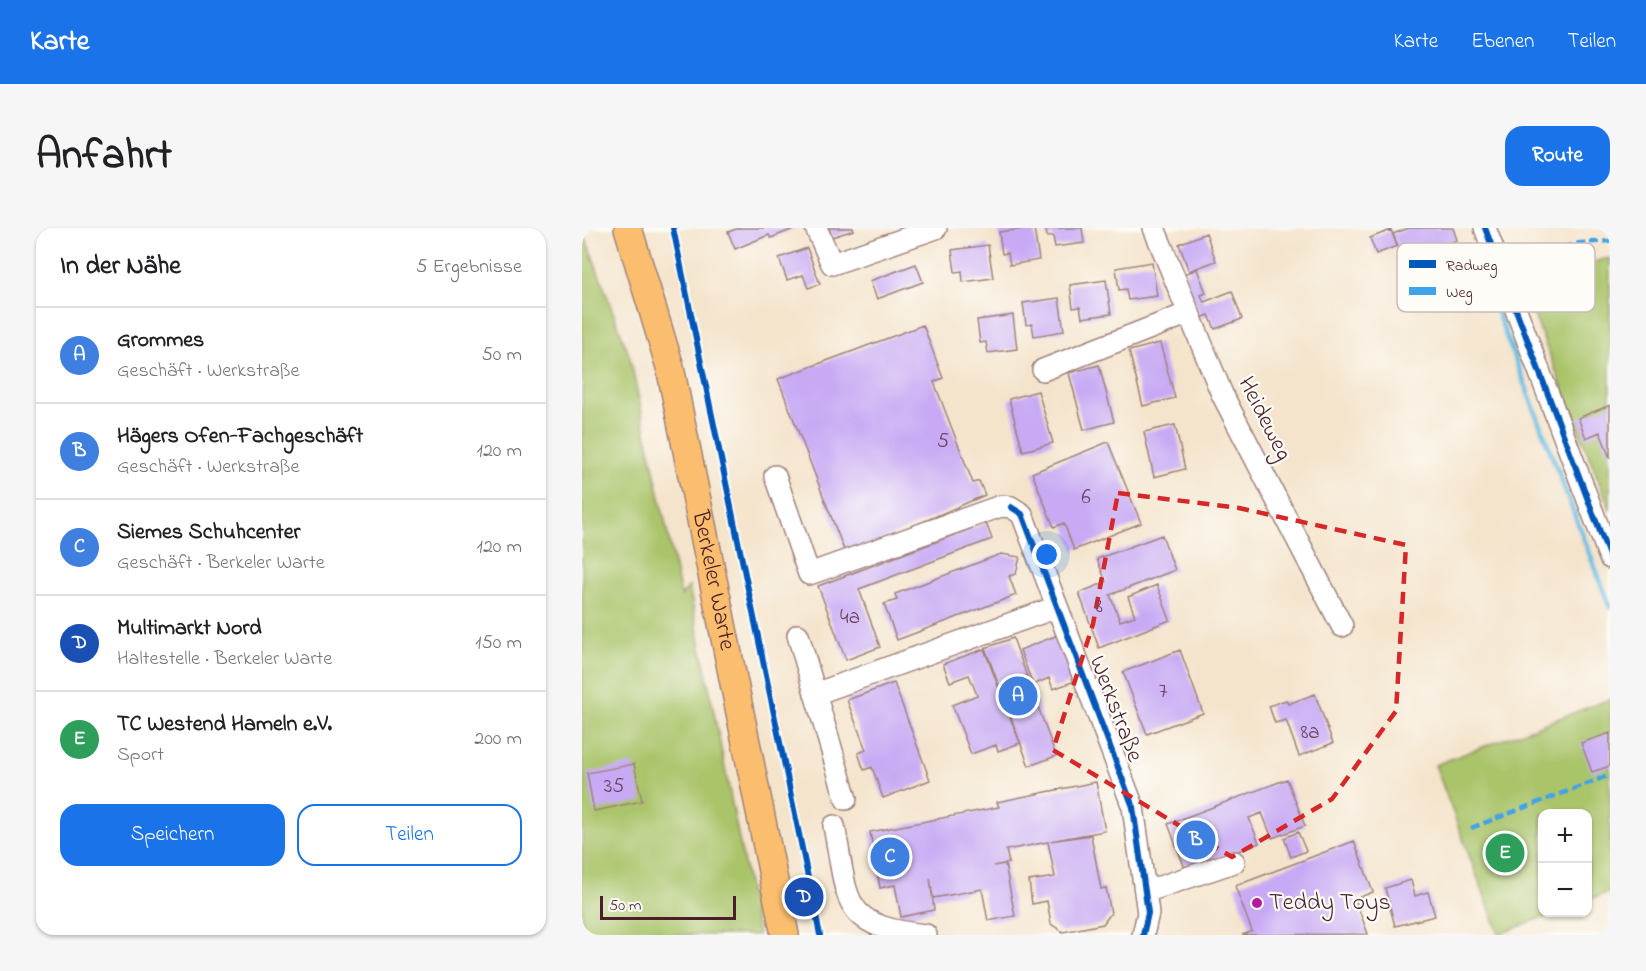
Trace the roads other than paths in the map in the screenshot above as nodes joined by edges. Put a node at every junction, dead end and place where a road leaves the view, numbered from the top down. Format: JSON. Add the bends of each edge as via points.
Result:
{"nodes":[{"id":1,"x":628,"y":228,"type":"edge"},
{"id":2,"x":816,"y":228,"type":"edge"},
{"id":3,"x":936,"y":228,"type":"edge"},
{"id":4,"x":1154,"y":228,"type":"edge"},
{"id":5,"x":1485,"y":228,"type":"edge"},
{"id":6,"x":1491,"y":243,"type":"edge"},
{"id":7,"x":1517,"y":312,"type":"edge"},
{"id":8,"x":1189,"y":313,"type":"junction"},
{"id":9,"x":1043,"y":370,"type":"dead end"},
{"id":10,"x":775,"y":476,"type":"dead end"},
{"id":11,"x":1610,"y":558,"type":"edge"},
{"id":12,"x":1057,"y":606,"type":"junction"},
{"id":13,"x":1342,"y":626,"type":"dead end"},
{"id":14,"x":798,"y":635,"type":"dead end"},
{"id":15,"x":815,"y":694,"type":"junction"},
{"id":16,"x":846,"y":799,"type":"dead end"},
{"id":17,"x":834,"y":826,"type":"dead end"},
{"id":18,"x":1234,"y":862,"type":"dead end"},
{"id":19,"x":1145,"y":892,"type":"junction"},
{"id":20,"x":785,"y":935,"type":"edge"},
{"id":21,"x":926,"y":935,"type":"edge"},
{"id":22,"x":1143,"y":935,"type":"edge"}],
"edges":[{"from":1,"to":20,"type":"main road","name":"Berkeler Warte","via":[[670,367]]},
{"from":2,"to":3,"type":"street","via":[[832,264]]},
{"from":4,"to":8,"type":"street","name":"Heideweg"},
{"from":5,"to":6,"type":"street"},
{"from":7,"to":11,"type":"street"},
{"from":8,"to":9,"type":"street"},
{"from":8,"to":13,"type":"street","name":"Heideweg","via":[[1222,394]]},
{"from":10,"to":12,"type":"street","name":"Werkstraße","via":[[809,574],[1001,506],[1011,507],[1022,514]]},
{"from":12,"to":15,"type":"street"},
{"from":12,"to":19,"type":"street","name":"Werkstraße","via":[[1133,807]]},
{"from":14,"to":15,"type":"street"},
{"from":15,"to":16,"type":"street"},
{"from":17,"to":21,"type":"street","via":[[849,902],[868,923],[895,932]]},
{"from":18,"to":19,"type":"street"},
{"from":19,"to":22,"type":"street","name":"Werkstraße","via":[[1148,913]]}]}
